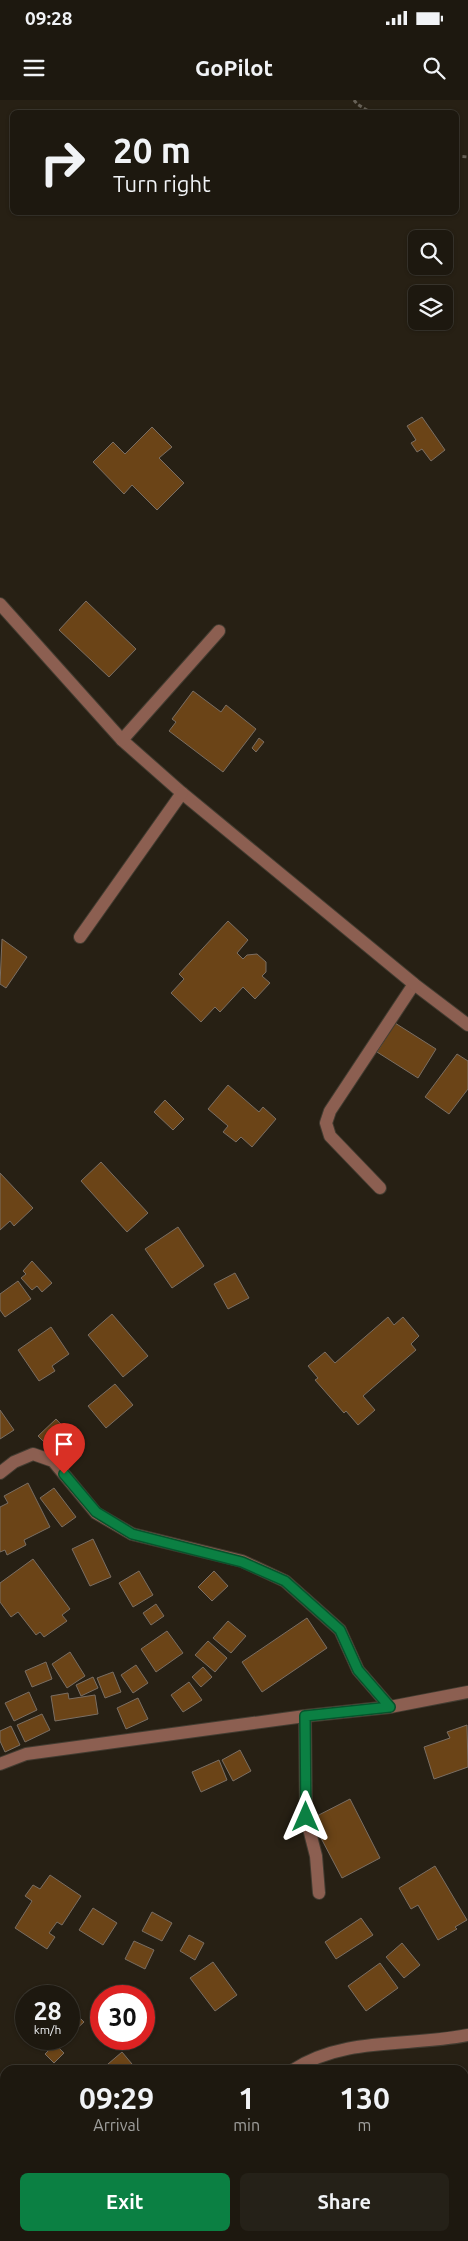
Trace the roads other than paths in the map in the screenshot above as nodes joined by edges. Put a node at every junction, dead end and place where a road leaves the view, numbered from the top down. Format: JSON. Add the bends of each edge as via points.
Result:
{"nodes":[{"id":1,"x":0,"y":604,"type":"edge"},
{"id":2,"x":219,"y":631,"type":"dead end"},
{"id":3,"x":122,"y":740,"type":"junction"},
{"id":4,"x":182,"y":793,"type":"junction"},
{"id":5,"x":80,"y":937,"type":"dead end"},
{"id":6,"x":414,"y":984,"type":"junction"},
{"id":7,"x":468,"y":1025,"type":"edge"},
{"id":8,"x":380,"y":1188,"type":"dead end"},
{"id":9,"x":0,"y":1473,"type":"edge"},
{"id":10,"x":468,"y":1692,"type":"edge"},
{"id":11,"x":390,"y":1707,"type":"junction"},
{"id":12,"x":305,"y":1716,"type":"junction"},
{"id":13,"x":0,"y":1764,"type":"edge"},
{"id":14,"x":319,"y":1893,"type":"dead end"},
{"id":15,"x":468,"y":2035,"type":"edge"},
{"id":16,"x":301,"y":2065,"type":"edge"}],
"edges":[{"from":1,"to":3,"type":"street"},
{"from":2,"to":3,"type":"street"},
{"from":3,"to":4,"type":"street"},
{"from":4,"to":5,"type":"street"},
{"from":4,"to":6,"type":"street"},
{"from":6,"to":7,"type":"street"},
{"from":6,"to":8,"type":"street","via":[[330,1111],[326,1123],[330,1136]]},
{"from":9,"to":11,"type":"street","via":[[14,1462],[33,1454],[53,1461],[96,1512],[132,1534],[242,1562],[285,1581],[340,1630],[358,1670]]},
{"from":10,"to":11,"type":"street"},
{"from":11,"to":12,"type":"street"},
{"from":12,"to":13,"type":"street","via":[[26,1754]]},
{"from":12,"to":14,"type":"street","via":[[306,1817],[316,1856]]},
{"from":15,"to":16,"type":"street","via":[[354,2046],[310,2059]]}]}
